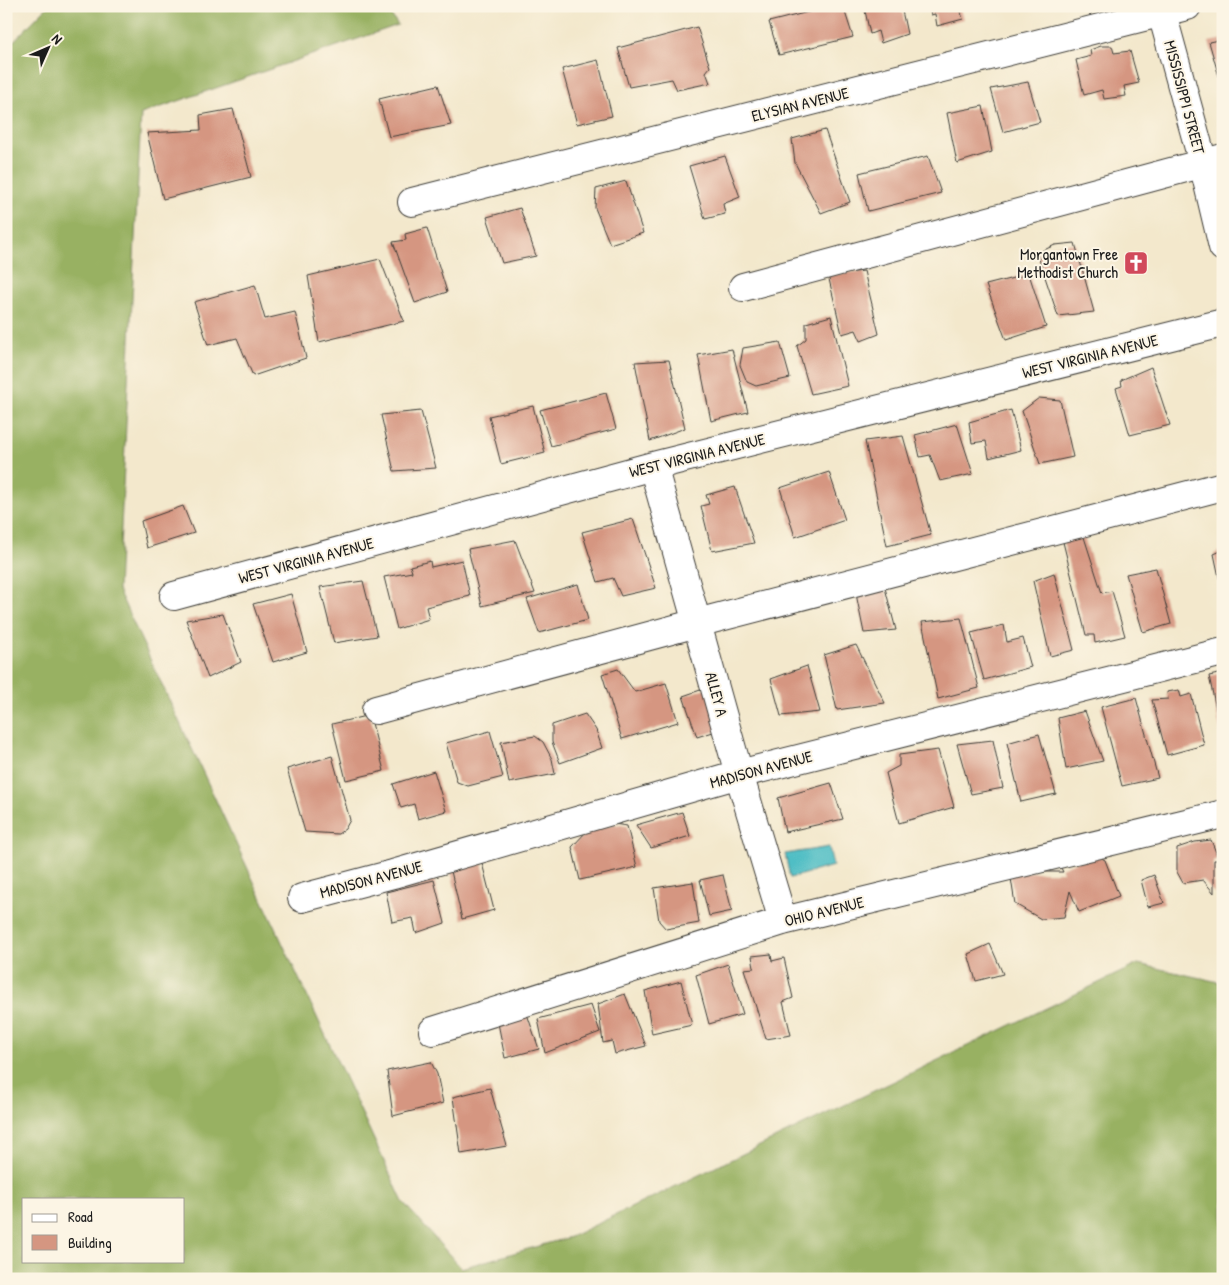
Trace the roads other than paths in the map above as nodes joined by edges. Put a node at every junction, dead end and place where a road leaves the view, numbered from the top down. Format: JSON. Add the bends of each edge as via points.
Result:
{"nodes":[{"id":1,"x":1187,"y":6,"type":"edge"},
{"id":2,"x":1161,"y":10,"type":"edge"},
{"id":3,"x":1213,"y":161,"type":"edge"},
{"id":4,"x":412,"y":202,"type":"dead end"},
{"id":5,"x":1223,"y":246,"type":"edge"},
{"id":6,"x":743,"y":287,"type":"dead end"},
{"id":7,"x":1223,"y":323,"type":"edge"},
{"id":8,"x":653,"y":466,"type":"junction"},
{"id":9,"x":1223,"y":486,"type":"edge"},
{"id":10,"x":174,"y":596,"type":"dead end"},
{"id":11,"x":697,"y":623,"type":"junction"},
{"id":12,"x":1223,"y":652,"type":"edge"},
{"id":13,"x":376,"y":710,"type":"dead end"},
{"id":14,"x":739,"y":774,"type":"junction"},
{"id":15,"x":1223,"y":814,"type":"edge"},
{"id":16,"x":302,"y":898,"type":"dead end"},
{"id":17,"x":783,"y":921,"type":"junction"},
{"id":18,"x":433,"y":1031,"type":"dead end"}],
"edges":[{"from":1,"to":2,"type":"street","name":"ELYSIAN AVENUE"},
{"from":2,"to":3,"type":"street","name":"MISSISSIPPI STREET"},
{"from":2,"to":4,"type":"street","name":"ELYSIAN AVENUE"},
{"from":3,"to":5,"type":"street","name":"MISSISSIPPI STREET"},
{"from":3,"to":6,"type":"street"},
{"from":7,"to":8,"type":"street","name":"WEST VIRGINIA AVENUE"},
{"from":8,"to":10,"type":"street","name":"WEST VIRGINIA AVENUE"},
{"from":8,"to":11,"type":"street","name":"ALLEY A"},
{"from":9,"to":11,"type":"street"},
{"from":11,"to":13,"type":"street"},
{"from":11,"to":14,"type":"street","name":"ALLEY A"},
{"from":12,"to":14,"type":"street","name":"MADISON AVENUE"},
{"from":14,"to":16,"type":"street","name":"MADISON AVENUE"},
{"from":14,"to":17,"type":"street","name":"ALLEY A"},
{"from":15,"to":17,"type":"street","name":"OHIO AVENUE"},
{"from":17,"to":18,"type":"street","name":"OHIO AVENUE"}]}
